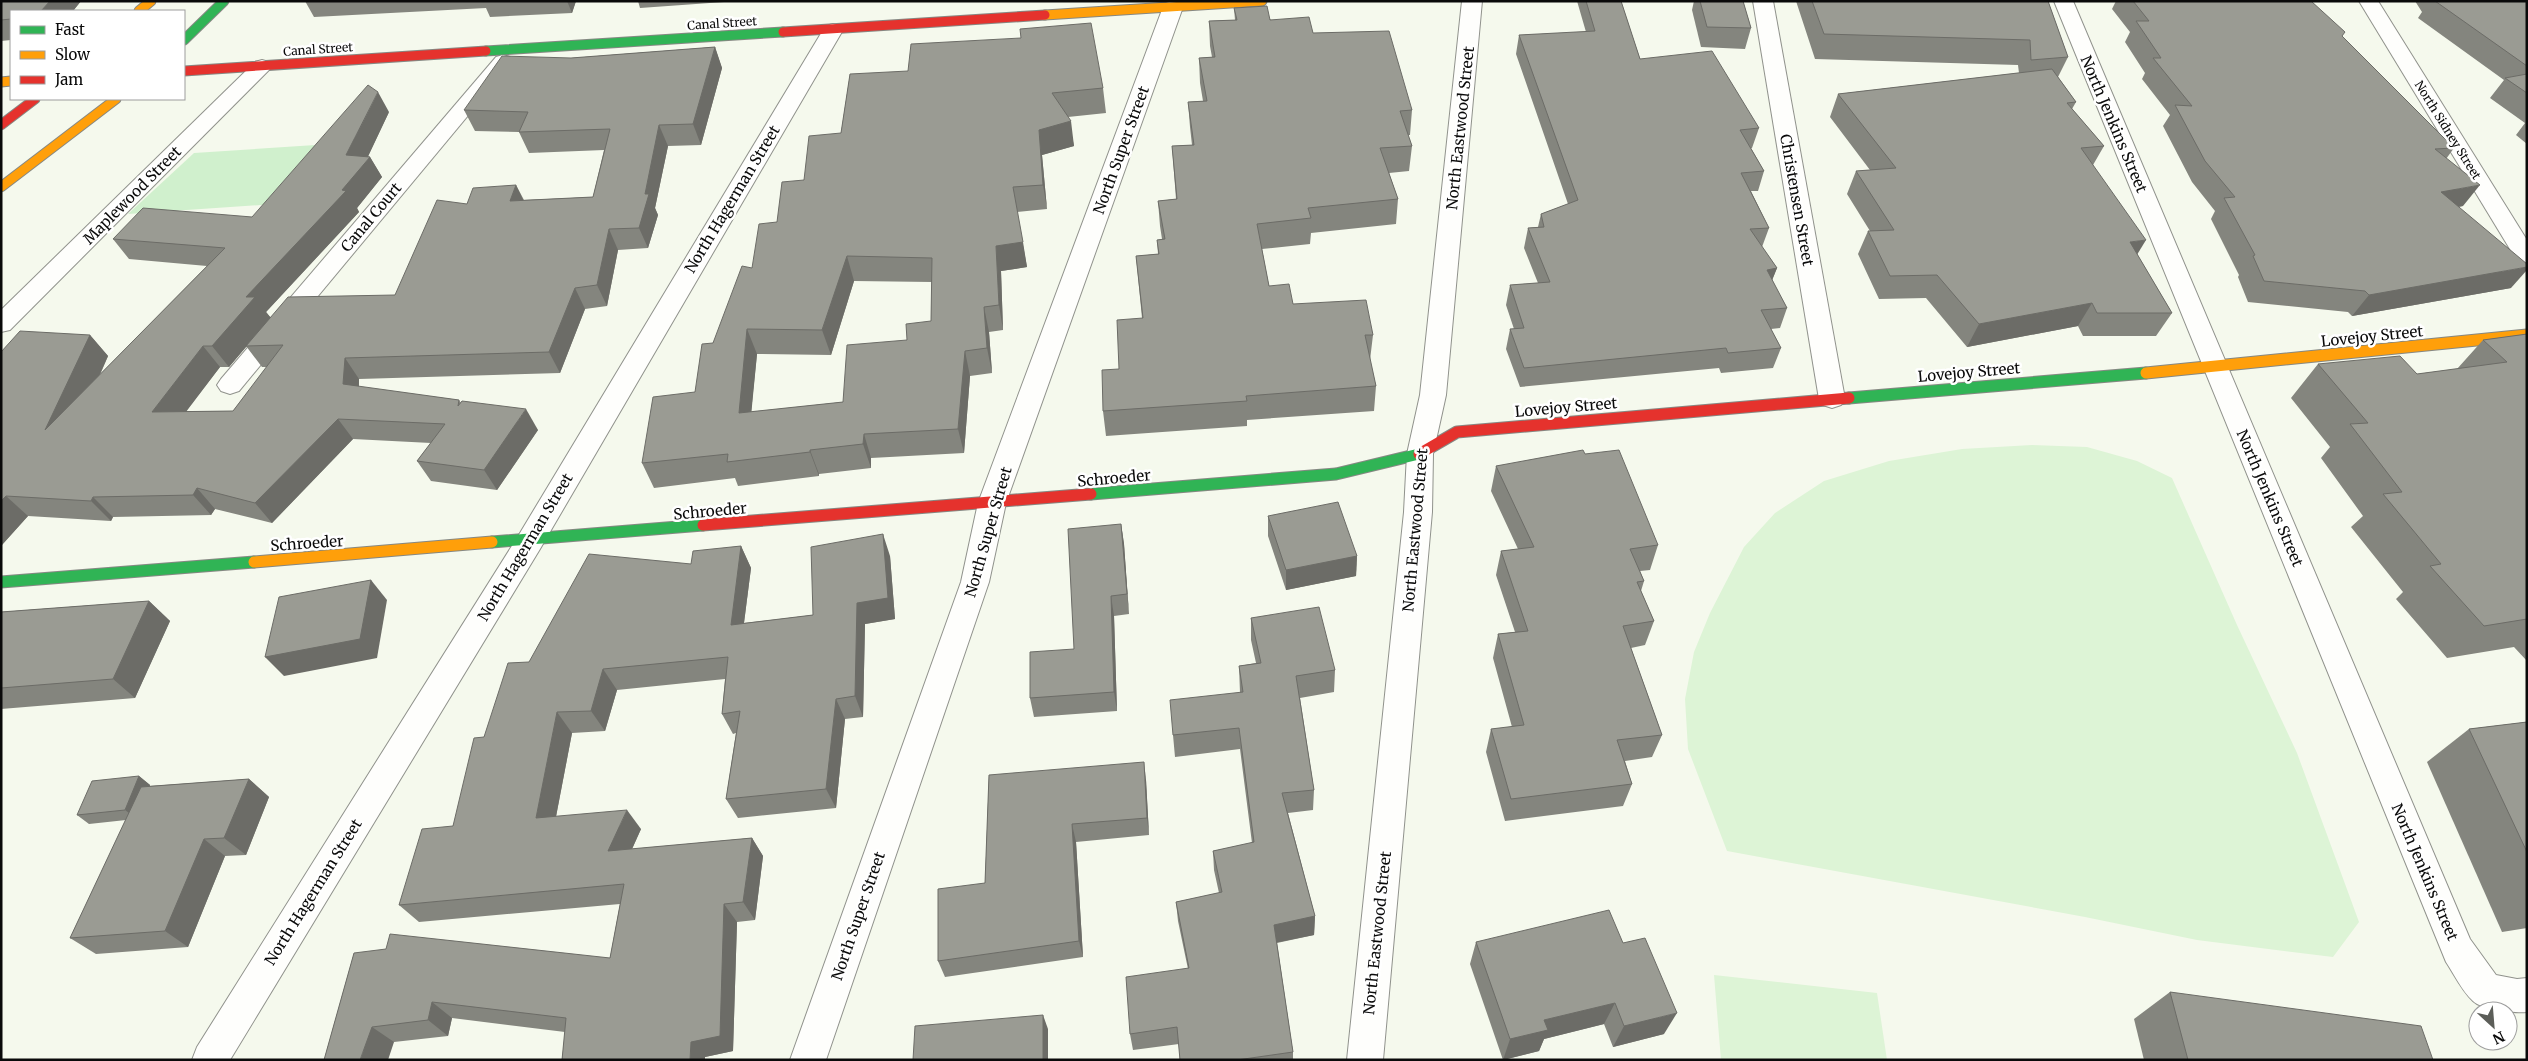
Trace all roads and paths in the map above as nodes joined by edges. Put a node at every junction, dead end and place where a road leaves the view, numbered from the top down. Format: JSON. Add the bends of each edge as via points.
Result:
{"nodes":[{"id":1,"x":151,"y":1,"type":"edge"},
{"id":2,"x":224,"y":1,"type":"edge"},
{"id":3,"x":1262,"y":1,"type":"edge"},
{"id":4,"x":1472,"y":1,"type":"edge"},
{"id":5,"x":1763,"y":1,"type":"edge"},
{"id":6,"x":2063,"y":1,"type":"edge"},
{"id":7,"x":2368,"y":1,"type":"edge"},
{"id":8,"x":1113,"y":6,"type":"edge"},
{"id":9,"x":1173,"y":7,"type":"junction"},
{"id":10,"x":140,"y":10,"type":"edge"},
{"id":11,"x":832,"y":30,"type":"junction"},
{"id":12,"x":185,"y":39,"type":"edge"},
{"id":13,"x":512,"y":50,"type":"junction"},
{"id":14,"x":262,"y":66,"type":"junction"},
{"id":15,"x":185,"y":71,"type":"edge"},
{"id":16,"x":34,"y":100,"type":"edge"},
{"id":17,"x":115,"y":100,"type":"edge"},
{"id":18,"x":1,"y":125,"type":"edge"},
{"id":19,"x":1,"y":187,"type":"edge"},
{"id":20,"x":2527,"y":259,"type":"edge"},
{"id":21,"x":1,"y":324,"type":"edge"},
{"id":22,"x":2527,"y":335,"type":"edge"},
{"id":23,"x":2215,"y":367,"type":"junction"},
{"id":24,"x":230,"y":385,"type":"dead end"},
{"id":25,"x":1832,"y":399,"type":"junction"},
{"id":26,"x":1420,"y":454,"type":"junction"},
{"id":27,"x":992,"y":503,"type":"junction"},
{"id":28,"x":530,"y":541,"type":"junction"},
{"id":29,"x":1,"y":582,"type":"edge"},
{"id":30,"x":2527,"y":995,"type":"edge"},
{"id":31,"x":210,"y":1060,"type":"edge"},
{"id":32,"x":808,"y":1060,"type":"edge"},
{"id":33,"x":1365,"y":1060,"type":"edge"}],
"edges":[{"from":1,"to":10,"type":"street"},
{"from":2,"to":12,"type":"street"},
{"from":3,"to":9,"type":"street","name":"Canal Street"},
{"from":4,"to":26,"type":"street","name":"North Eastwood Street","via":[[1434,395]]},
{"from":5,"to":25,"type":"street","name":"Christensen Street"},
{"from":6,"to":23,"type":"street","name":"North Jenkins Street"},
{"from":7,"to":20,"type":"street","name":"North Sidney Street"},
{"from":8,"to":9,"type":"street","name":"Canal Street"},
{"from":8,"to":11,"type":"street","name":"Canal Street"},
{"from":9,"to":27,"type":"street","name":"North Super Street"},
{"from":11,"to":13,"type":"street","name":"Canal Street"},
{"from":11,"to":28,"type":"street","name":"North Hagerman Street"},
{"from":13,"to":14,"type":"street","name":"Canal Street"},
{"from":13,"to":24,"type":"street","name":"Canal Court"},
{"from":14,"to":15,"type":"street","name":"Canal Street"},
{"from":14,"to":21,"type":"street","name":"Maplewood Street"},
{"from":16,"to":18,"type":"street"},
{"from":17,"to":19,"type":"street"},
{"from":22,"to":23,"type":"street","name":"Lovejoy Street"},
{"from":23,"to":25,"type":"street","name":"Lovejoy Street"},
{"from":23,"to":30,"type":"street","name":"North Jenkins Street","via":[[2458,950],[2486,990]]},
{"from":25,"to":26,"type":"street","name":"Lovejoy Street","via":[[1457,432]]},
{"from":26,"to":27,"type":"street","name":"Schroeder","via":[[1336,474]]},
{"from":26,"to":33,"type":"street","name":"North Eastwood Street","via":[[1418,512]]},
{"from":27,"to":28,"type":"street","name":"Schroeder"},
{"from":27,"to":32,"type":"street","name":"North Super Street","via":[[975,582]]},
{"from":28,"to":29,"type":"street","name":"Schroeder"},
{"from":28,"to":31,"type":"street","name":"North Hagerman Street"}]}
